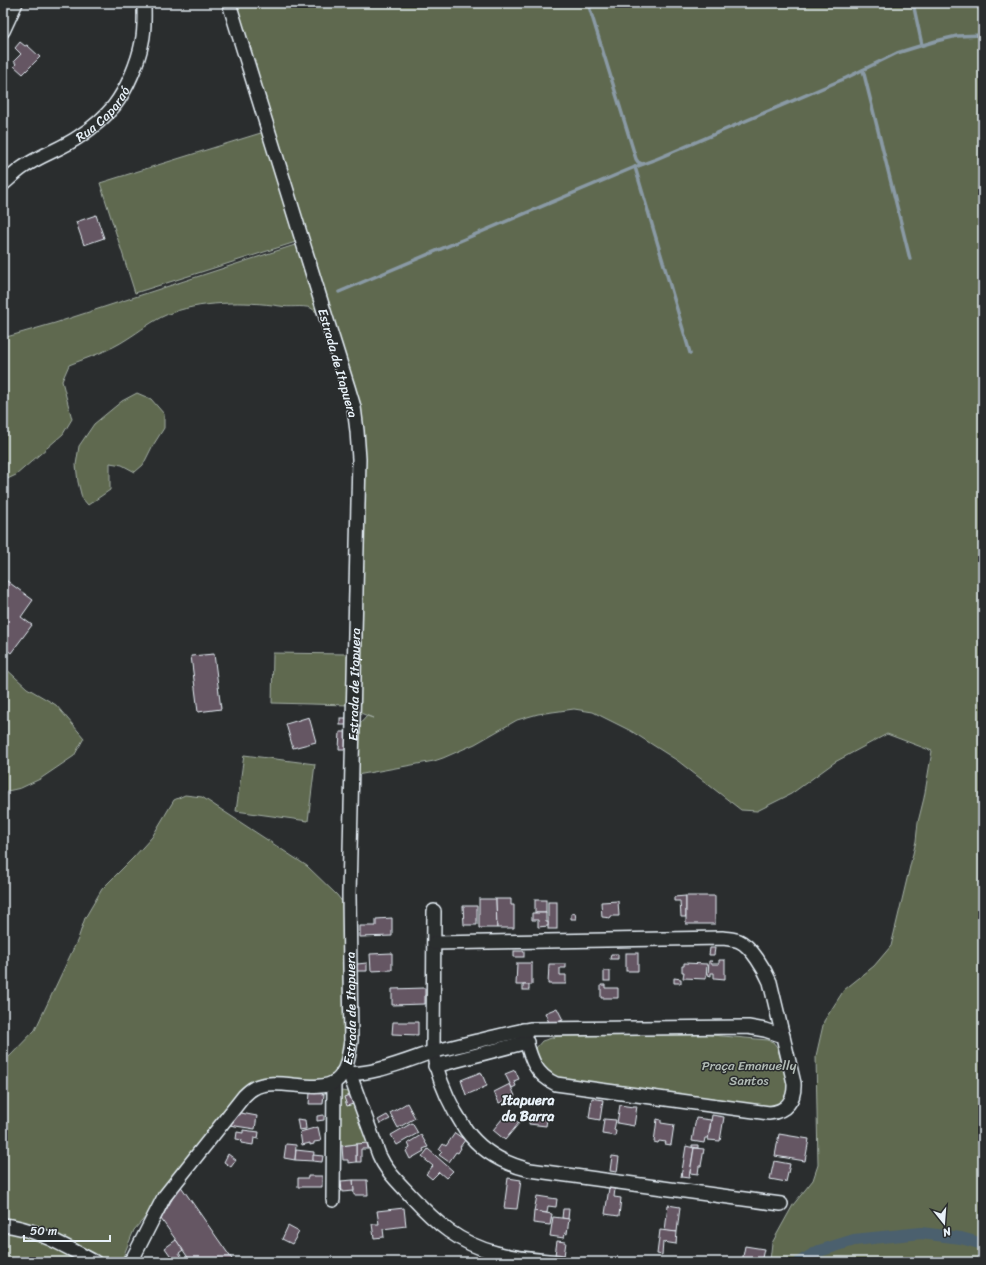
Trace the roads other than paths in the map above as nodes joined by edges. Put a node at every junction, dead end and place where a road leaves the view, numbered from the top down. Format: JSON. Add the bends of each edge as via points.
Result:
{"nodes":[{"id":1,"x":16,"y":3,"type":"edge"},
{"id":2,"x":144,"y":3,"type":"edge"},
{"id":3,"x":228,"y":3,"type":"edge"},
{"id":4,"x":3,"y":31,"type":"edge"},
{"id":5,"x":3,"y":184,"type":"edge"},
{"id":6,"x":434,"y":911,"type":"dead end"},
{"id":7,"x":434,"y":943,"type":"junction"},
{"id":8,"x":525,"y":1036,"type":"junction"},
{"id":9,"x":783,"y":1036,"type":"junction"},
{"id":10,"x":433,"y":1052,"type":"junction"},
{"id":11,"x":435,"y":1066,"type":"junction"},
{"id":12,"x":346,"y":1074,"type":"junction"},
{"id":13,"x":334,"y":1082,"type":"junction"},
{"id":14,"x":333,"y":1200,"type":"dead end"},
{"id":15,"x":781,"y":1204,"type":"dead end"},
{"id":16,"x":3,"y":1225,"type":"edge"},
{"id":17,"x":95,"y":1262,"type":"edge"},
{"id":18,"x":129,"y":1262,"type":"edge"},
{"id":19,"x":560,"y":1262,"type":"edge"}],
"edges":[{"from":1,"to":4,"type":"street"},
{"from":2,"to":5,"type":"street","name":"Rua Caparaó","via":[[143,41],[137,64],[114,106],[80,136],[22,168]]},
{"from":3,"to":12,"type":"street","name":"Estrada de Itapuera","via":[[348,387],[357,431],[359,459],[349,895],[352,1031]]},
{"from":6,"to":7,"type":"street"},
{"from":7,"to":9,"type":"street","via":[[723,938],[738,940],[748,948],[767,975]]},
{"from":7,"to":10,"type":"street"},
{"from":8,"to":9,"type":"street","via":[[539,1029],[748,1028]]},
{"from":8,"to":9,"type":"street","via":[[538,1071],[556,1084],[769,1113],[784,1108],[794,1095],[794,1083]]},
{"from":8,"to":10,"type":"street"},
{"from":8,"to":11,"type":"street"},
{"from":10,"to":11,"type":"street"},
{"from":10,"to":12,"type":"street","via":[[394,1066]]},
{"from":11,"to":15,"type":"street","via":[[446,1095],[467,1131],[484,1149],[510,1164],[530,1170]]},
{"from":12,"to":13,"type":"street","name":"Estrada de Itapuera"},
{"from":12,"to":19,"type":"street","via":[[384,1165],[429,1216],[456,1236],[486,1250],[509,1256]]},
{"from":13,"to":14,"type":"street"},
{"from":13,"to":18,"type":"street","name":"Estrada de Itapuera","via":[[326,1086],[264,1084],[244,1096],[164,1197]]},
{"from":16,"to":17,"type":"street","via":[[40,1234]]}]}
